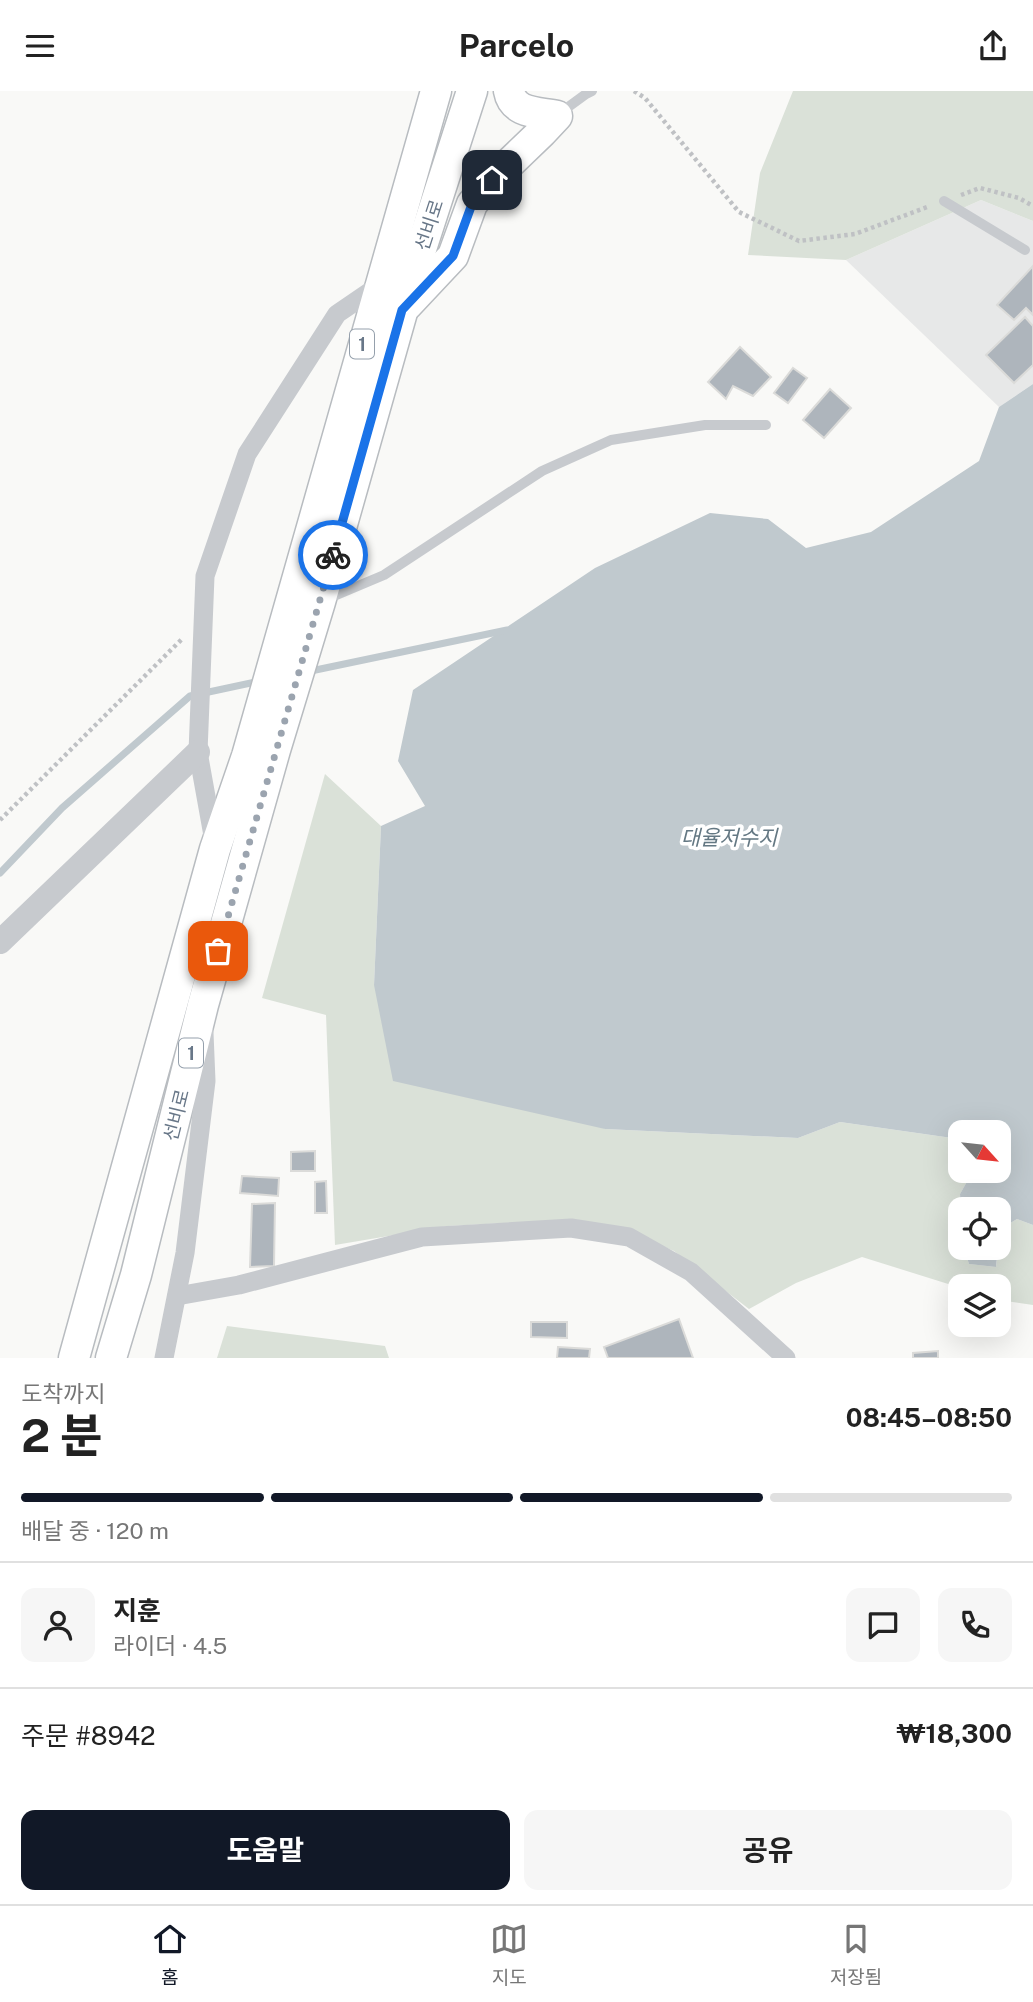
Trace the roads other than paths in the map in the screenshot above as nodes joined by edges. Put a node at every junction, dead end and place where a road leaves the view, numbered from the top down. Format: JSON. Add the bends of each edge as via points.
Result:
{"nodes":[{"id":1,"x":436,"y":91,"type":"edge"},
{"id":2,"x":472,"y":91,"type":"edge"},
{"id":3,"x":509,"y":91,"type":"edge"},
{"id":4,"x":593,"y":91,"type":"edge"},
{"id":5,"x":557,"y":116,"type":"junction"},
{"id":6,"x":944,"y":201,"type":"road end"},
{"id":7,"x":1025,"y":250,"type":"dead end"},
{"id":8,"x":378,"y":286,"type":"junction"},
{"id":9,"x":402,"y":310,"type":"junction"},
{"id":10,"x":766,"y":425,"type":"dead end"},
{"id":11,"x":320,"y":601,"type":"junction"},
{"id":12,"x":198,"y":752,"type":"junction"},
{"id":13,"x":261,"y":753,"type":"junction"},
{"id":14,"x":215,"y":849,"type":"junction"},
{"id":15,"x":0,"y":942,"type":"edge"},
{"id":16,"x":203,"y":1005,"type":"junction"},
{"id":17,"x":177,"y":1296,"type":"junction"},
{"id":18,"x":74,"y":1358,"type":"edge"},
{"id":19,"x":111,"y":1358,"type":"edge"},
{"id":20,"x":164,"y":1358,"type":"edge"},
{"id":21,"x":786,"y":1358,"type":"edge"}],
"edges":[{"from":1,"to":8,"type":"main road","name":"선비로","number":"1"},
{"from":2,"to":9,"type":"main road","name":"선비로","number":"1"},
{"from":3,"to":5,"type":"main road","via":[[522,110]]},
{"from":4,"to":5,"type":"lane"},
{"from":5,"to":9,"type":"main road","via":[[472,204],[453,256]]},
{"from":6,"to":7,"type":"lane"},
{"from":8,"to":12,"type":"street","via":[[337,314],[247,454],[205,576]]},
{"from":8,"to":13,"type":"main road","name":"선비로","number":"1","via":[[290,597]]},
{"from":9,"to":11,"type":"main road","name":"선비로","number":"1"},
{"from":10,"to":11,"type":"lane","via":[[705,425],[611,440],[542,471],[384,575]]},
{"from":11,"to":13,"type":"main road","number":"1"},
{"from":12,"to":14,"type":"street"},
{"from":12,"to":15,"type":"street"},
{"from":13,"to":14,"type":"main road","name":"선비로","number":"1"},
{"from":13,"to":16,"type":"main road","name":"선비로","number":"1"},
{"from":14,"to":18,"type":"main road","name":"선비로","number":"1"},
{"from":16,"to":17,"type":"street","via":[[206,1081]]},
{"from":16,"to":19,"type":"main road","name":"선비로","number":"1"},
{"from":17,"to":20,"type":"street"},
{"from":17,"to":21,"type":"street","via":[[239,1285],[422,1237],[571,1228],[629,1237],[691,1272]]}]}
